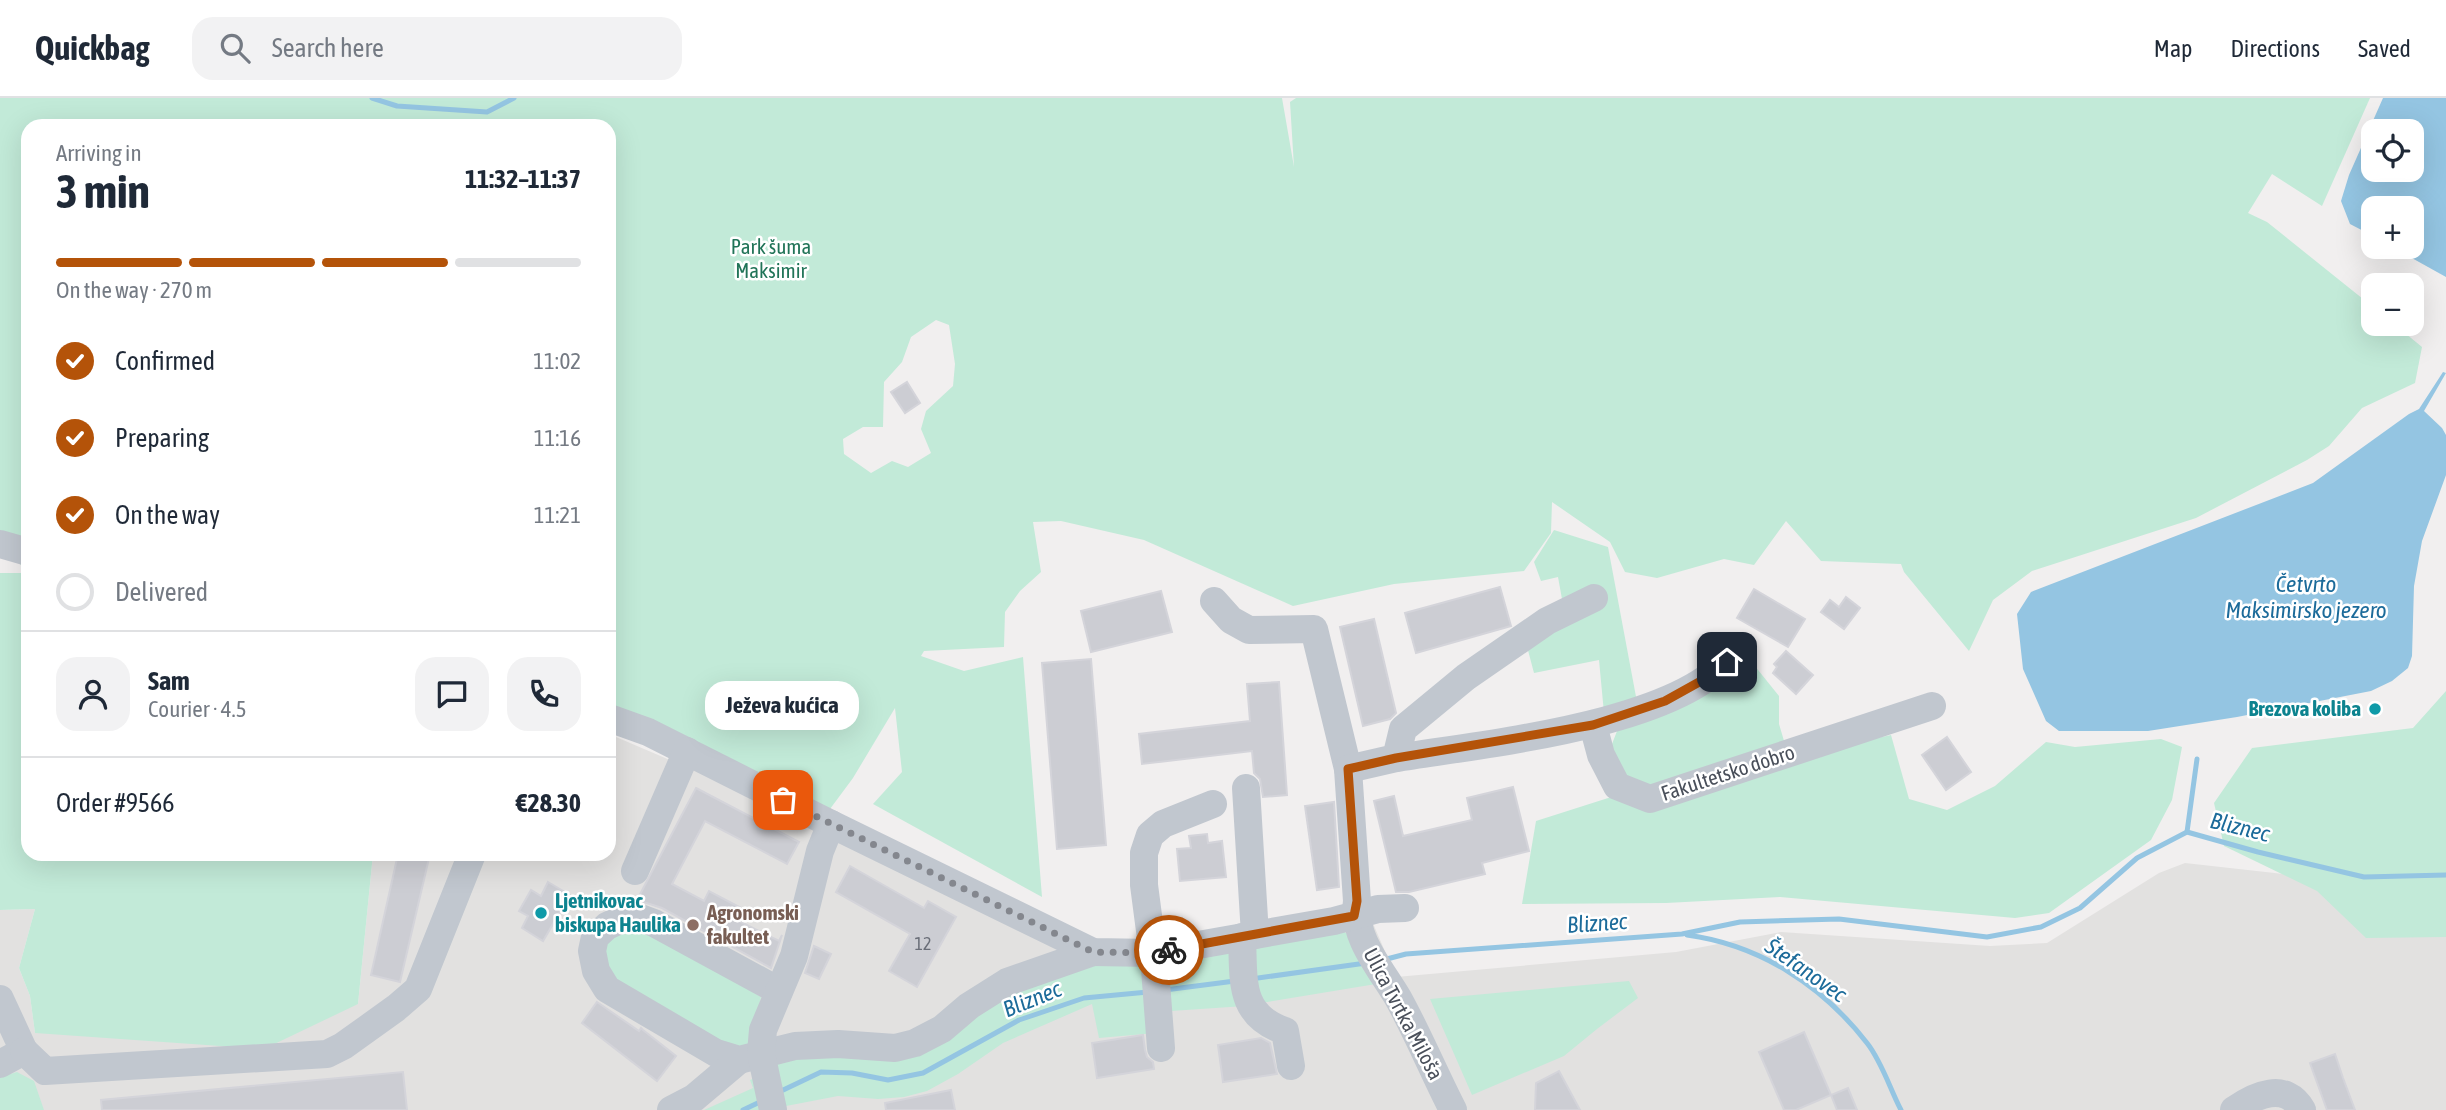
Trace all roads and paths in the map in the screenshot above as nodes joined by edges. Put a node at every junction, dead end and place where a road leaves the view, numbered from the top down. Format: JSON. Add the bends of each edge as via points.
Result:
{"nodes":[{"id":1,"x":0,"y":544,"type":"edge"},
{"id":2,"x":21,"y":550,"type":"edge"},
{"id":3,"x":1594,"y":598,"type":"dead end"},
{"id":4,"x":1214,"y":601,"type":"dead end"},
{"id":5,"x":1733,"y":653,"type":"dead end"},
{"id":6,"x":1933,"y":706,"type":"dead end"},
{"id":7,"x":616,"y":721,"type":"edge"},
{"id":8,"x":1593,"y":725,"type":"junction"},
{"id":9,"x":687,"y":751,"type":"junction"},
{"id":10,"x":1396,"y":758,"type":"junction"},
{"id":11,"x":1348,"y":769,"type":"junction"},
{"id":12,"x":1246,"y":788,"type":"dead end"},
{"id":13,"x":1213,"y":804,"type":"dead end"},
{"id":14,"x":831,"y":824,"type":"junction"},
{"id":15,"x":469,"y":861,"type":"edge"},
{"id":16,"x":635,"y":872,"type":"dead end"},
{"id":17,"x":1405,"y":908,"type":"dead end"},
{"id":18,"x":1359,"y":929,"type":"junction"},
{"id":19,"x":1249,"y":936,"type":"junction"},
{"id":20,"x":1093,"y":952,"type":"junction"},
{"id":21,"x":1154,"y":961,"type":"junction"},
{"id":22,"x":779,"y":991,"type":"junction"},
{"id":23,"x":0,"y":999,"type":"edge"},
{"id":24,"x":1161,"y":1048,"type":"dead end"},
{"id":25,"x":12,"y":1057,"type":"edge"},
{"id":26,"x":755,"y":1063,"type":"junction"},
{"id":27,"x":1291,"y":1066,"type":"dead end"},
{"id":28,"x":671,"y":1110,"type":"edge"},
{"id":29,"x":773,"y":1110,"type":"edge"},
{"id":30,"x":1453,"y":1110,"type":"edge"},
{"id":31,"x":2234,"y":1110,"type":"edge"},
{"id":32,"x":2302,"y":1110,"type":"edge"}],
"edges":[{"from":1,"to":2,"type":"street"},
{"from":3,"to":10,"type":"street","via":[[1547,621],[1466,677],[1403,729]]},
{"from":4,"to":11,"type":"street","via":[[1249,631],[1314,629]]},
{"from":5,"to":8,"type":"street","via":[[1701,681],[1665,701]]},
{"from":6,"to":8,"type":"street","name":"Fakultetsko dobro","via":[[1650,799],[1617,786],[1601,755]]},
{"from":7,"to":9,"type":"street"},
{"from":8,"to":10,"type":"street"},
{"from":9,"to":14,"type":"street"},
{"from":9,"to":16,"type":"street"},
{"from":10,"to":11,"type":"street"},
{"from":11,"to":18,"type":"street"},
{"from":12,"to":19,"type":"street"},
{"from":13,"to":21,"type":"street","via":[[1163,824],[1150,835],[1144,853],[1144,885]]},
{"from":14,"to":20,"type":"street"},
{"from":14,"to":22,"type":"street","via":[[794,956]]},
{"from":15,"to":25,"type":"street","via":[[418,989],[327,1054],[45,1071]]},
{"from":17,"to":18,"type":"street","via":[[1378,909]]},
{"from":18,"to":19,"type":"street"},
{"from":18,"to":30,"type":"street","name":"Ulica Tvrtka Miloša"},
{"from":19,"to":21,"type":"street"},
{"from":19,"to":27,"type":"street","via":[[1245,979],[1254,1013],[1285,1031]]},
{"from":20,"to":21,"type":"street"},
{"from":20,"to":26,"type":"street","via":[[1007,982],[942,1029],[915,1042],[895,1048],[795,1046]]},
{"from":21,"to":24,"type":"street"},
{"from":22,"to":26,"type":"street"},
{"from":22,"to":26,"type":"street","via":[[638,917],[622,919],[595,937],[596,971],[607,989],[716,1053]]},
{"from":23,"to":25,"type":"street"},
{"from":26,"to":28,"type":"street"},
{"from":26,"to":29,"type":"street"},
{"from":31,"to":32,"type":"street","via":[[2272,1092],[2286,1095]]}]}
